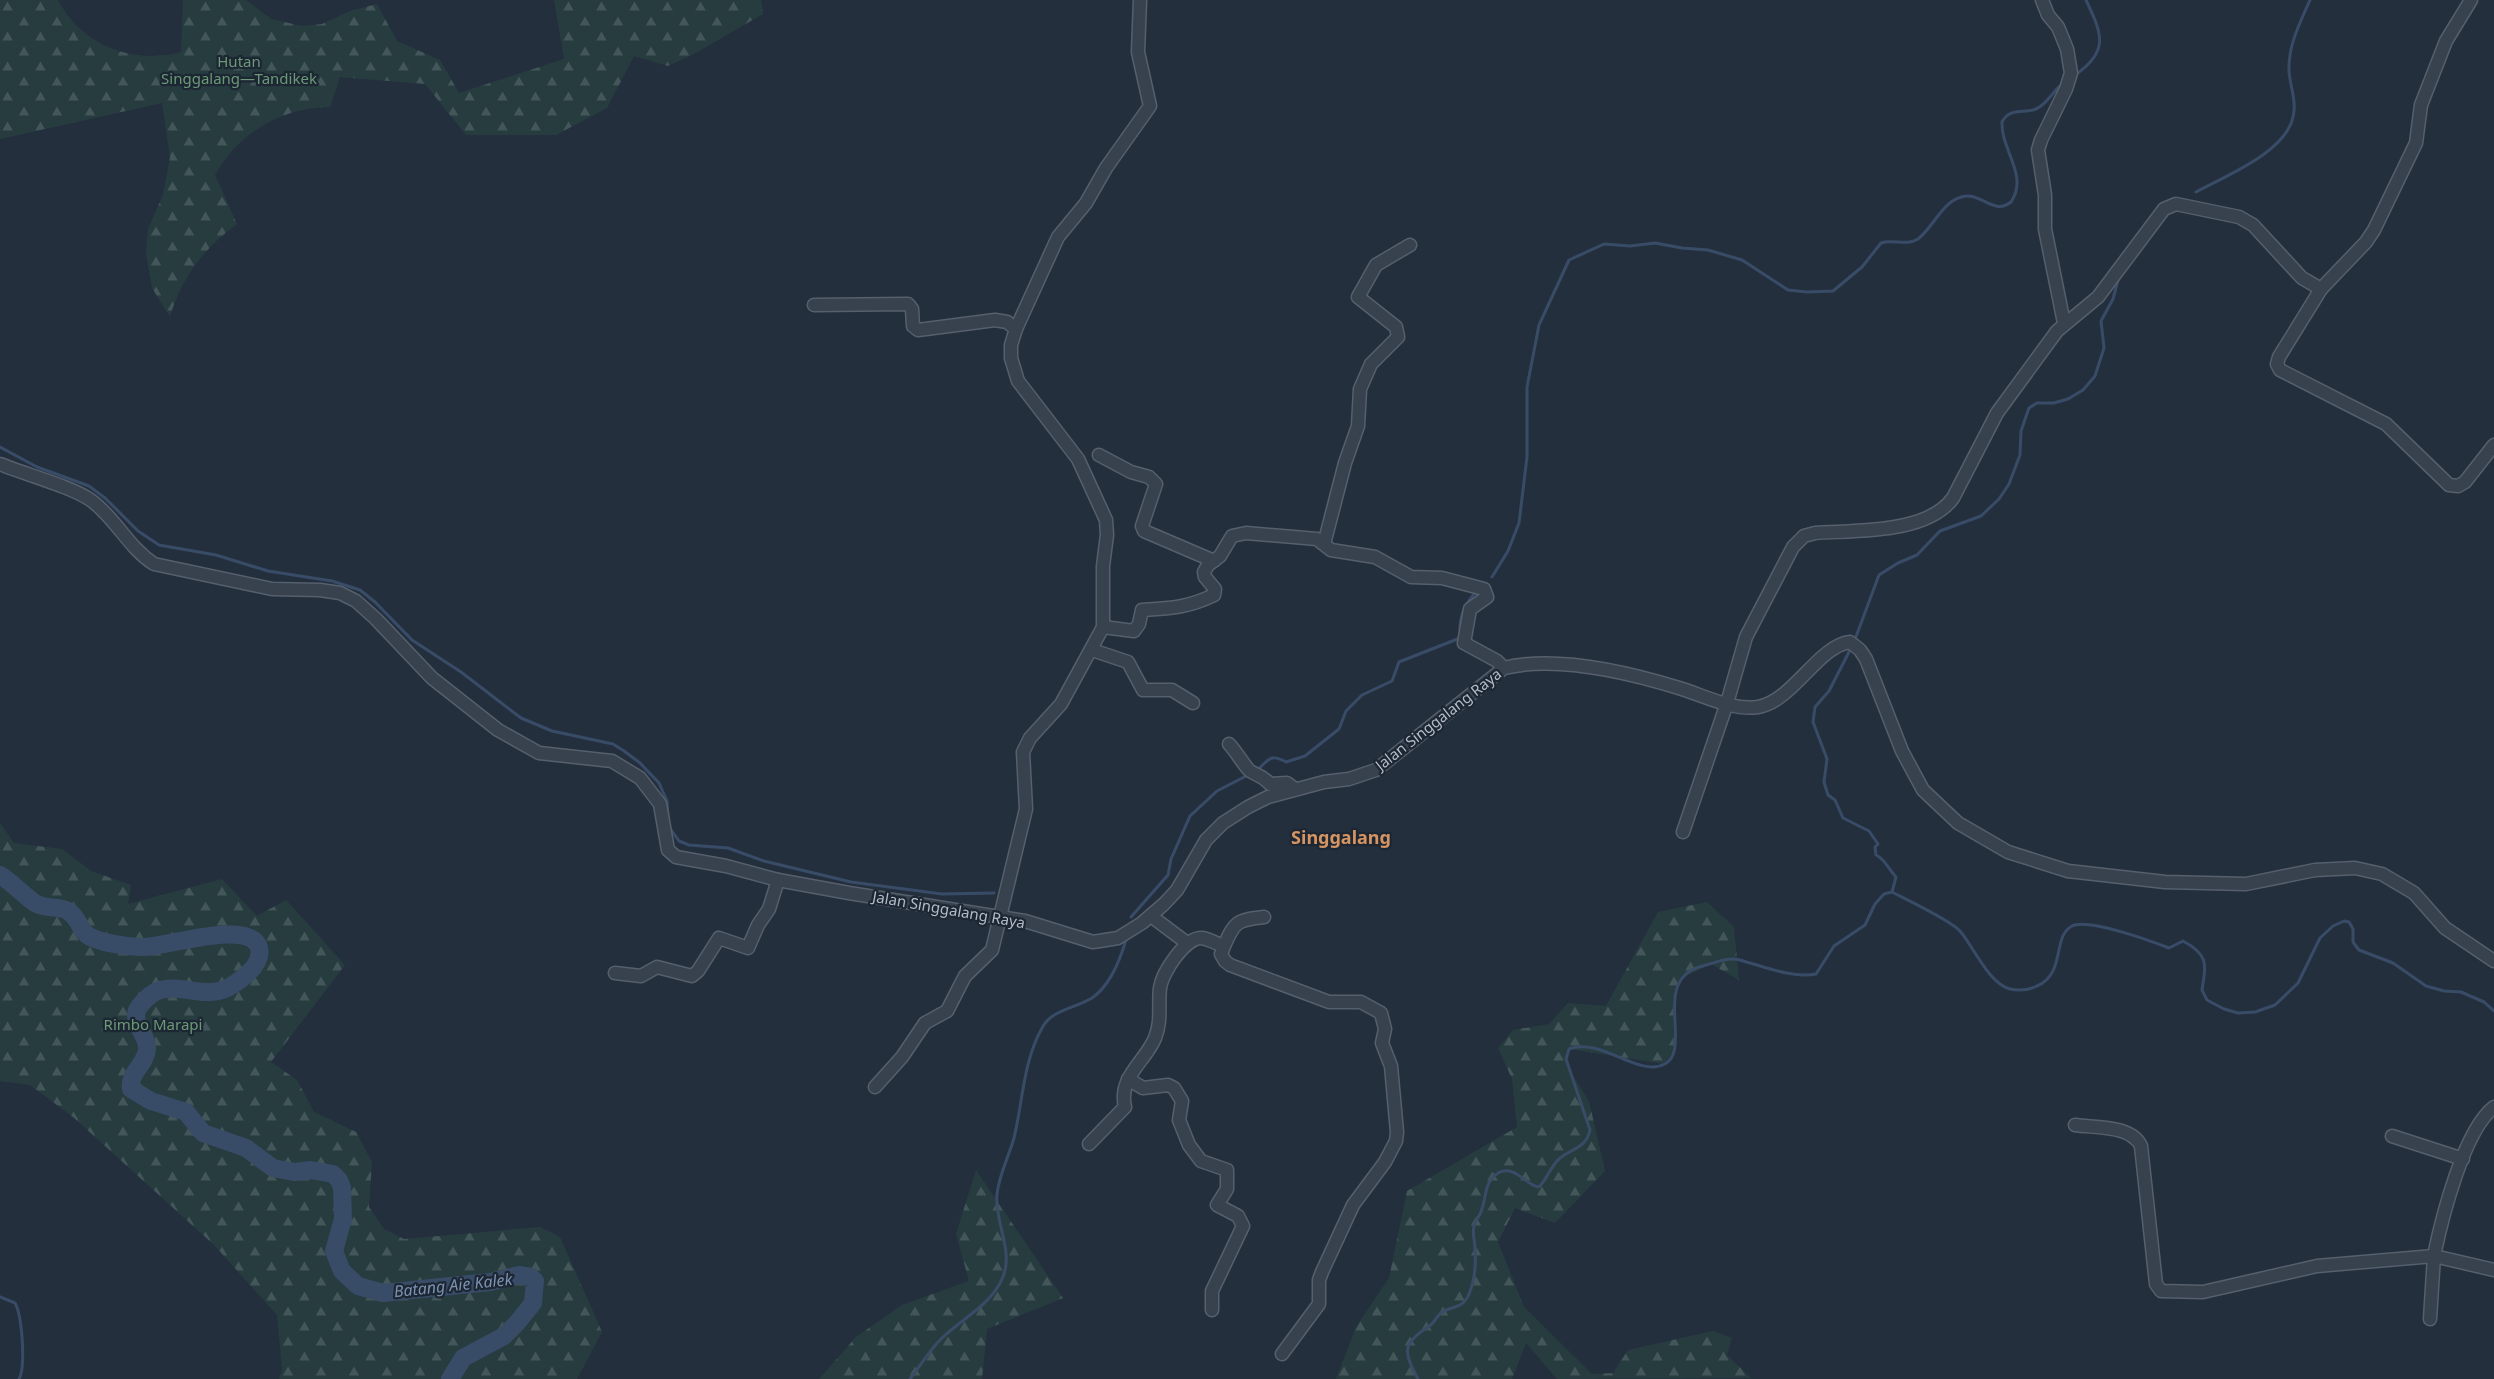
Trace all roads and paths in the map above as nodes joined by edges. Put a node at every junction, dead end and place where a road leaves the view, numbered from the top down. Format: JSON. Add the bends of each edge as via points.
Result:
{"nodes":[{"id":1,"x":1140,"y":0,"type":"edge"},
{"id":2,"x":2042,"y":0,"type":"edge"},
{"id":3,"x":2471,"y":0,"type":"edge"},
{"id":4,"x":1410,"y":245,"type":"dead end"},
{"id":5,"x":2321,"y":289,"type":"junction"},
{"id":6,"x":814,"y":305,"type":"dead end"},
{"id":7,"x":2064,"y":323,"type":"junction"},
{"id":8,"x":1016,"y":329,"type":"junction"},
{"id":9,"x":2494,"y":446,"type":"edge"},
{"id":10,"x":1099,"y":455,"type":"dead end"},
{"id":11,"x":0,"y":464,"type":"edge"},
{"id":12,"x":1324,"y":544,"type":"junction"},
{"id":13,"x":1214,"y":561,"type":"junction"},
{"id":14,"x":1104,"y":627,"type":"junction"},
{"id":15,"x":1092,"y":650,"type":"junction"},
{"id":16,"x":1504,"y":668,"type":"junction"},
{"id":17,"x":1193,"y":703,"type":"dead end"},
{"id":18,"x":1727,"y":704,"type":"junction"},
{"id":19,"x":1229,"y":744,"type":"dead end"},
{"id":20,"x":1295,"y":789,"type":"junction"},
{"id":21,"x":1683,"y":832,"type":"dead end"},
{"id":22,"x":778,"y":879,"type":"junction"},
{"id":23,"x":1000,"y":916,"type":"junction"},
{"id":24,"x":1151,"y":916,"type":"junction"},
{"id":25,"x":1264,"y":917,"type":"dead end"},
{"id":26,"x":1187,"y":943,"type":"junction"},
{"id":27,"x":1224,"y":946,"type":"junction"},
{"id":28,"x":2494,"y":961,"type":"edge"},
{"id":29,"x":615,"y":973,"type":"dead end"},
{"id":30,"x":1128,"y":1079,"type":"junction"},
{"id":31,"x":875,"y":1087,"type":"dead end"},
{"id":32,"x":2494,"y":1107,"type":"edge"},
{"id":33,"x":2075,"y":1125,"type":"dead end"},
{"id":34,"x":2392,"y":1136,"type":"dead end"},
{"id":35,"x":1089,"y":1144,"type":"dead end"},
{"id":36,"x":2463,"y":1159,"type":"junction"},
{"id":37,"x":2434,"y":1256,"type":"junction"},
{"id":38,"x":2494,"y":1270,"type":"edge"},
{"id":39,"x":1212,"y":1310,"type":"dead end"},
{"id":40,"x":2430,"y":1319,"type":"dead end"},
{"id":41,"x":1282,"y":1354,"type":"dead end"}],
"edges":[{"from":1,"to":8,"type":"street","via":[[1137,43],[1150,106],[1086,203],[1058,237]]},
{"from":2,"to":7,"type":"street","via":[[2067,49],[2071,73],[2038,150],[2045,195],[2045,229]]},
{"from":3,"to":5,"type":"street","via":[[2446,41],[2421,105],[2416,143],[2374,230]]},
{"from":4,"to":12,"type":"street","via":[[1376,265],[1358,297],[1396,327],[1398,337],[1371,364],[1360,389],[1358,426]]},
{"from":5,"to":7,"type":"street","via":[[2302,279],[2253,225],[2240,217],[2176,204],[2164,208],[2154,219],[2098,297]]},
{"from":5,"to":9,"type":"street","via":[[2279,357],[2280,370],[2386,424],[2449,485],[2465,482]]},
{"from":6,"to":8,"type":"street","via":[[908,304],[913,326],[918,330],[995,320]]},
{"from":7,"to":18,"type":"street","via":[[1997,413],[1945,509],[1912,523],[1815,533],[1804,536],[1793,547],[1746,637]]},
{"from":8,"to":14,"type":"street","via":[[1011,358],[1018,381],[1078,459],[1106,519]]},
{"from":10,"to":13,"type":"street","via":[[1149,477],[1156,484],[1142,526],[1144,531]]},
{"from":11,"to":22,"type":"street","name":"Jalan Singgalang Raya","via":[[89,499],[154,564],[272,589],[320,590],[348,597],[376,619],[432,678],[498,730],[539,753],[612,761],[640,778],[660,804],[668,850],[676,858]]},
{"from":12,"to":13,"type":"street","via":[[1317,539],[1241,534],[1230,538]]},
{"from":12,"to":16,"type":"street","via":[[1331,550],[1374,557],[1411,577],[1442,578],[1484,590],[1486,597],[1470,609],[1464,641]]},
{"from":13,"to":14,"type":"street","via":[[1204,572],[1215,589],[1214,595],[1191,605],[1142,610],[1134,631]]},
{"from":14,"to":15,"type":"street"},
{"from":15,"to":17,"type":"street","via":[[1128,662],[1143,690],[1170,690]]},
{"from":15,"to":23,"type":"street","via":[[1058,708],[1030,738],[1023,752],[1026,809]]},
{"from":16,"to":18,"type":"street","name":"Jalan Singgalang Raya","via":[[1548,663],[1614,672]]},
{"from":16,"to":20,"type":"street","name":"Jalan Singgalang Raya","via":[[1376,770]]},
{"from":18,"to":21,"type":"street"},
{"from":18,"to":28,"type":"street","name":"Jalan Singgalang Raya","via":[[1760,707],[1773,701],[1836,646],[1850,642],[1866,659],[1902,751],[1923,790],[1958,823],[2008,852],[2068,871],[2165,882],[2246,884],[2315,870],[2355,868],[2382,874],[2414,893],[2445,928]]},
{"from":19,"to":20,"type":"street","via":[[1252,772],[1262,775],[1270,784],[1287,783]]},
{"from":20,"to":24,"type":"street","name":"Jalan Singgalang Raya","via":[[1248,807],[1223,823],[1206,840],[1177,890]]},
{"from":22,"to":23,"type":"street","name":"Jalan Singgalang Raya"},
{"from":22,"to":29,"type":"street","via":[[769,909],[748,948],[719,938],[692,976],[657,967],[641,976]]},
{"from":23,"to":24,"type":"street","name":"Jalan Singgalang Raya","via":[[1102,942],[1118,938]]},
{"from":23,"to":31,"type":"street","via":[[990,953],[965,976],[947,1011],[925,1023]]},
{"from":24,"to":26,"type":"street"},
{"from":25,"to":27,"type":"street","via":[[1233,925]]},
{"from":26,"to":27,"type":"street","via":[[1203,938]]},
{"from":26,"to":30,"type":"street","via":[[1160,985],[1161,1012],[1156,1036]]},
{"from":27,"to":41,"type":"street","via":[[1221,954],[1230,965],[1329,1002],[1371,1006],[1381,1013],[1385,1029],[1382,1043],[1390,1066],[1396,1141],[1353,1204],[1319,1280],[1319,1304]]},
{"from":30,"to":35,"type":"street","via":[[1125,1107]]},
{"from":30,"to":39,"type":"street","via":[[1143,1088],[1174,1088],[1182,1101],[1179,1120],[1189,1145],[1201,1161],[1227,1170],[1227,1189],[1217,1205],[1238,1216],[1243,1226],[1212,1291]]},
{"from":32,"to":36,"type":"street","via":[[2480,1121]]},
{"from":33,"to":37,"type":"street","via":[[2124,1131],[2138,1140],[2161,1291],[2203,1292],[2317,1266]]},
{"from":34,"to":36,"type":"street"},
{"from":36,"to":37,"type":"street"},
{"from":37,"to":38,"type":"street"},
{"from":37,"to":40,"type":"street"}]}
